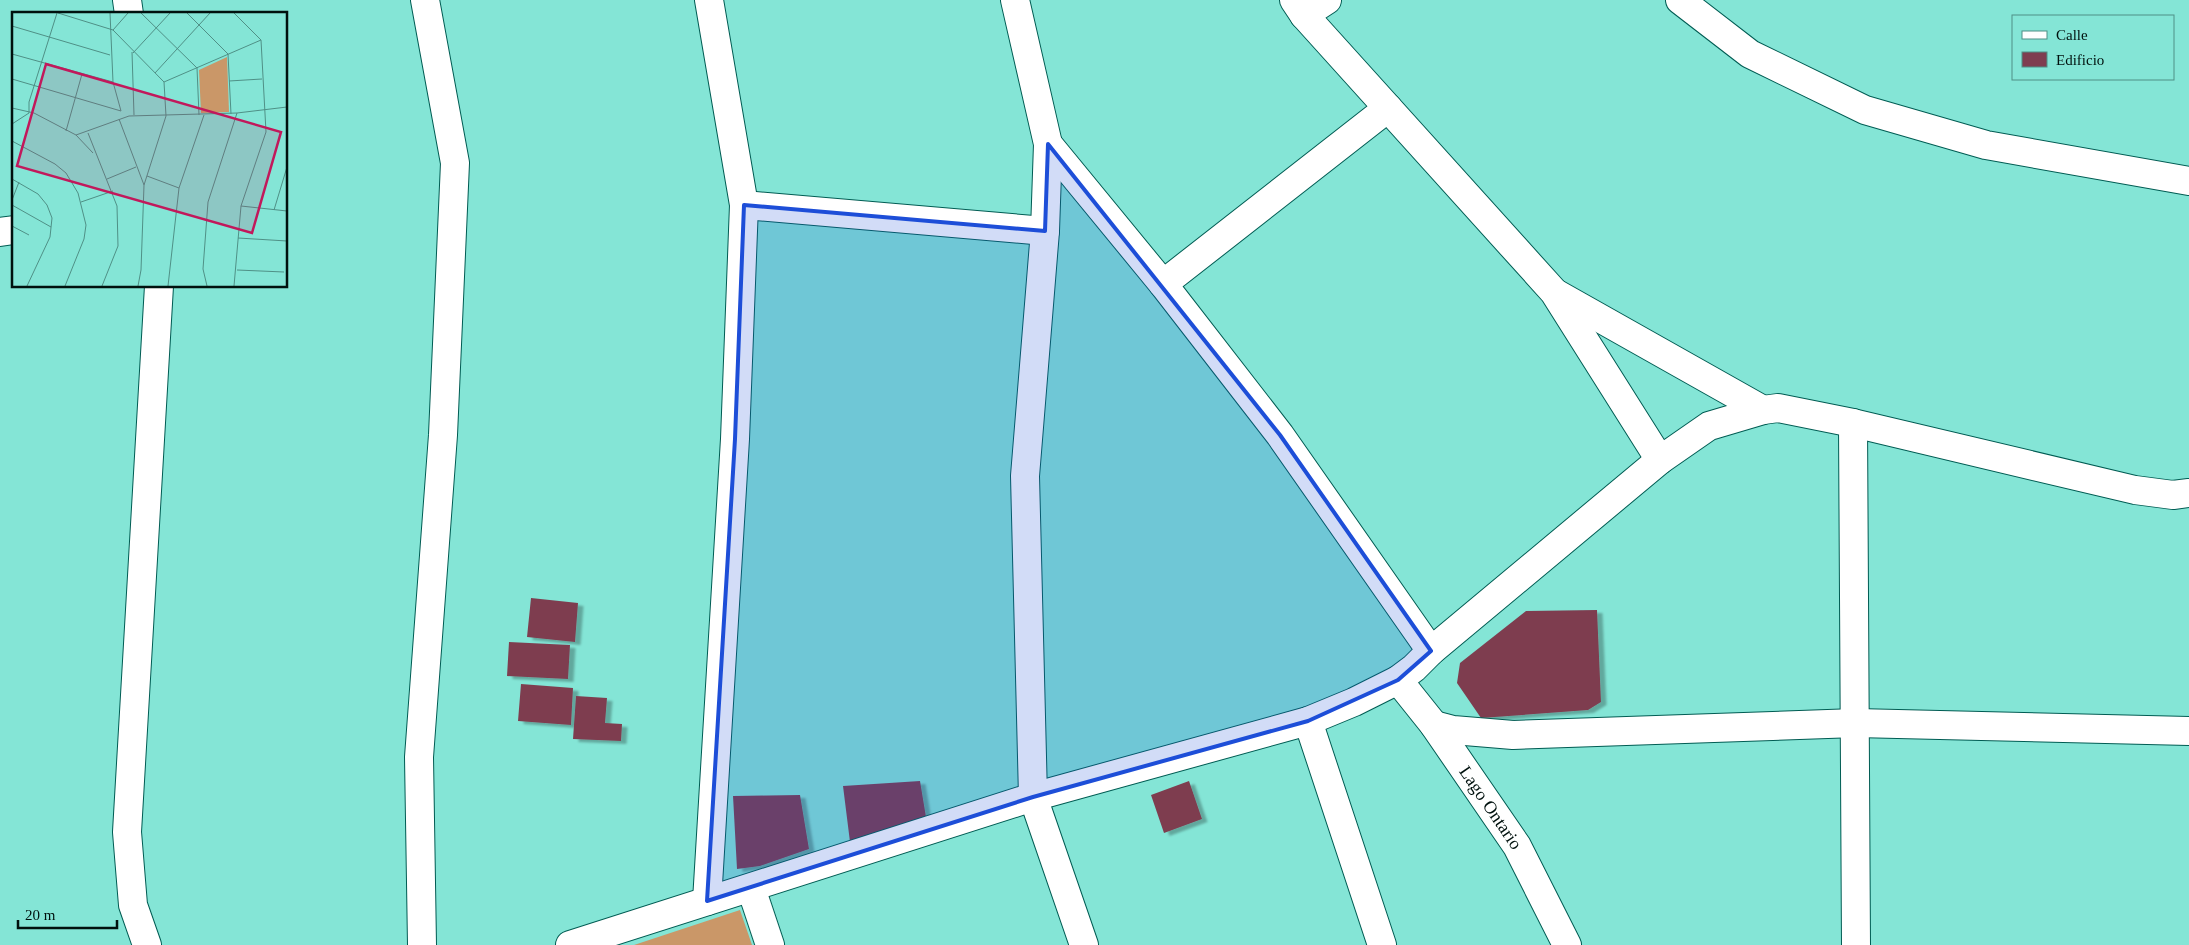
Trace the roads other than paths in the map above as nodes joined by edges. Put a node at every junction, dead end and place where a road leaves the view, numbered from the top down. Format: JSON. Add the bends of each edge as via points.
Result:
{"nodes":[{"id":1,"x":424,"y":0,"type":"edge"},
{"id":2,"x":708,"y":0,"type":"edge"},
{"id":3,"x":1015,"y":0,"type":"edge"},
{"id":4,"x":1327,"y":0,"type":"edge"},
{"id":5,"x":1680,"y":0,"type":"edge"},
{"id":6,"x":1299,"y":8,"type":"edge"},
{"id":7,"x":1388,"y":108,"type":"junction"},
{"id":8,"x":1048,"y":144,"type":"junction"},
{"id":9,"x":2189,"y":181,"type":"edge"},
{"id":10,"x":744,"y":205,"type":"junction"},
{"id":11,"x":1045,"y":231,"type":"junction"},
{"id":12,"x":1163,"y":284,"type":"junction"},
{"id":13,"x":159,"y":288,"type":"edge"},
{"id":14,"x":1554,"y":292,"type":"junction"},
{"id":15,"x":1763,"y":410,"type":"junction"},
{"id":16,"x":1854,"y":423,"type":"junction"},
{"id":17,"x":1660,"y":460,"type":"junction"},
{"id":18,"x":2189,"y":492,"type":"edge"},
{"id":19,"x":1431,"y":651,"type":"junction"},
{"id":20,"x":1398,"y":680,"type":"junction"},
{"id":21,"x":1308,"y":721,"type":"junction"},
{"id":22,"x":1856,"y":723,"type":"junction"},
{"id":23,"x":1434,"y":724,"type":"junction"},
{"id":24,"x":2189,"y":731,"type":"edge"},
{"id":25,"x":1033,"y":796,"type":"junction"},
{"id":26,"x":751,"y":888,"type":"junction"},
{"id":27,"x":707,"y":901,"type":"junction"},
{"id":28,"x":147,"y":945,"type":"edge"},
{"id":29,"x":422,"y":945,"type":"edge"},
{"id":30,"x":570,"y":945,"type":"edge"},
{"id":31,"x":770,"y":945,"type":"edge"},
{"id":32,"x":1084,"y":945,"type":"edge"},
{"id":33,"x":1382,"y":945,"type":"edge"},
{"id":34,"x":1567,"y":945,"type":"edge"},
{"id":35,"x":1856,"y":945,"type":"edge"}],
"edges":[{"from":1,"to":29,"type":"street","via":[[455,163],[443,435],[418,757]]},
{"from":2,"to":10,"type":"street"},
{"from":3,"to":8,"type":"street"},
{"from":4,"to":6,"type":"street"},
{"from":5,"to":9,"type":"street","via":[[1750,54],[1865,110],[1986,144]]},
{"from":6,"to":7,"type":"street"},
{"from":7,"to":12,"type":"street"},
{"from":7,"to":14,"type":"street"},
{"from":8,"to":11,"type":"street"},
{"from":8,"to":12,"type":"street"},
{"from":10,"to":11,"type":"street"},
{"from":10,"to":27,"type":"street","via":[[734,449]]},
{"from":11,"to":25,"type":"street","via":[[1025,476]]},
{"from":12,"to":19,"type":"street","via":[[1280,435]]},
{"from":13,"to":28,"type":"street","via":[[127,832],[133,905]]},
{"from":14,"to":15,"type":"street"},
{"from":14,"to":17,"type":"street"},
{"from":15,"to":16,"type":"street","via":[[1778,408]]},
{"from":15,"to":17,"type":"street","via":[[1709,426]]},
{"from":16,"to":18,"type":"street","via":[[2135,490],[2173,494]]},
{"from":16,"to":22,"type":"street"},
{"from":17,"to":19,"type":"street"},
{"from":19,"to":20,"type":"street"},
{"from":20,"to":21,"type":"street"},
{"from":20,"to":23,"type":"street","name":"Lago Ontario"},
{"from":21,"to":25,"type":"street"},
{"from":21,"to":33,"type":"street"},
{"from":22,"to":23,"type":"street","via":[[1513,736],[1453,730]]},
{"from":22,"to":24,"type":"street"},
{"from":22,"to":35,"type":"street"},
{"from":23,"to":34,"type":"street","name":"Lago Ontario","via":[[1517,846]]},
{"from":25,"to":26,"type":"street"},
{"from":25,"to":32,"type":"street"},
{"from":26,"to":27,"type":"street"},
{"from":26,"to":31,"type":"street"},
{"from":27,"to":30,"type":"street"}]}
